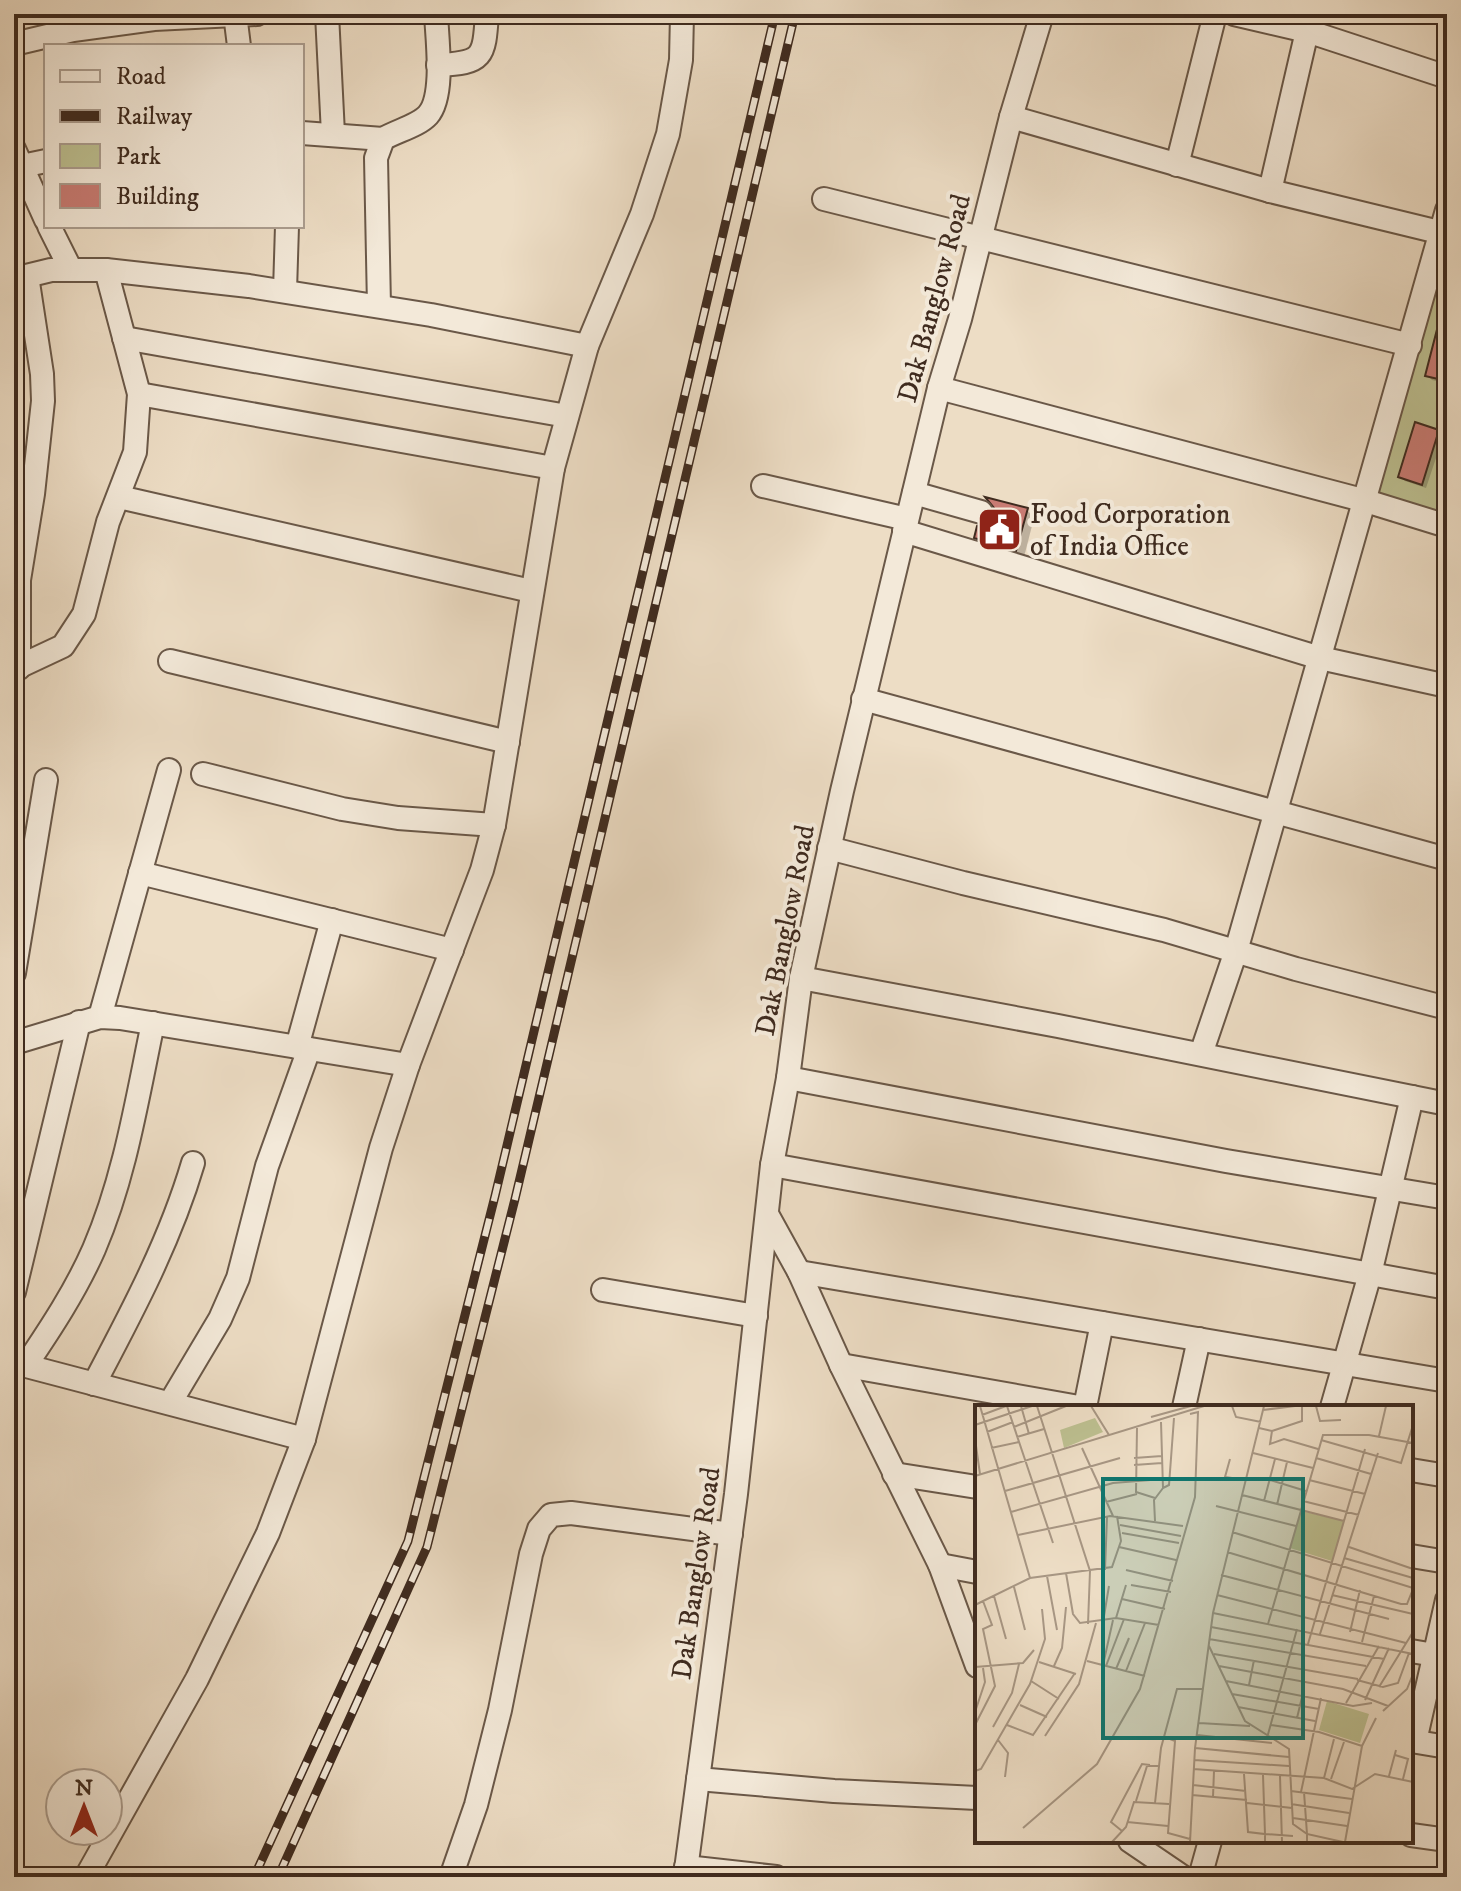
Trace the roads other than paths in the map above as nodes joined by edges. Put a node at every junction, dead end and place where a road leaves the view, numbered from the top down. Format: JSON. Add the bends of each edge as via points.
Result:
{"nodes":[{"id":1,"x":235,"y":14,"type":"edge"},
{"id":2,"x":257,"y":14,"type":"edge"},
{"id":3,"x":327,"y":14,"type":"edge"},
{"id":4,"x":436,"y":14,"type":"edge"},
{"id":5,"x":487,"y":14,"type":"edge"},
{"id":6,"x":682,"y":14,"type":"edge"},
{"id":7,"x":1042,"y":14,"type":"edge"},
{"id":8,"x":1215,"y":14,"type":"edge"},
{"id":9,"x":1234,"y":14,"type":"edge"},
{"id":10,"x":1309,"y":22,"type":"edge"},
{"id":11,"x":14,"y":44,"type":"edge"},
{"id":12,"x":239,"y":44,"type":"edge"},
{"id":13,"x":438,"y":65,"type":"junction"},
{"id":14,"x":1447,"y":77,"type":"edge"},
{"id":15,"x":1011,"y":117,"type":"junction"},
{"id":16,"x":304,"y":133,"type":"edge"},
{"id":17,"x":333,"y":134,"type":"junction"},
{"id":18,"x":383,"y":139,"type":"junction"},
{"id":19,"x":18,"y":157,"type":"edge"},
{"id":20,"x":44,"y":161,"type":"edge"},
{"id":21,"x":1177,"y":165,"type":"junction"},
{"id":22,"x":1270,"y":191,"type":"junction"},
{"id":23,"x":824,"y":199,"type":"dead end"},
{"id":24,"x":1447,"y":210,"type":"edge"},
{"id":25,"x":44,"y":216,"type":"edge"},
{"id":26,"x":50,"y":228,"type":"edge"},
{"id":27,"x":287,"y":228,"type":"edge"},
{"id":28,"x":1444,"y":233,"type":"edge"},
{"id":29,"x":980,"y":237,"type":"junction"},
{"id":30,"x":71,"y":270,"type":"junction"},
{"id":31,"x":106,"y":270,"type":"junction"},
{"id":32,"x":21,"y":278,"type":"edge"},
{"id":33,"x":285,"y":291,"type":"junction"},
{"id":34,"x":379,"y":306,"type":"junction"},
{"id":35,"x":124,"y":338,"type":"junction"},
{"id":36,"x":1410,"y":345,"type":"junction"},
{"id":37,"x":587,"y":346,"type":"junction"},
{"id":38,"x":939,"y":388,"type":"junction"},
{"id":39,"x":139,"y":394,"type":"junction"},
{"id":40,"x":567,"y":416,"type":"junction"},
{"id":41,"x":553,"y":468,"type":"junction"},
{"id":42,"x":763,"y":486,"type":"dead end"},
{"id":43,"x":914,"y":493,"type":"junction"},
{"id":44,"x":119,"y":497,"type":"junction"},
{"id":45,"x":1366,"y":501,"type":"junction"},
{"id":46,"x":981,"y":512,"type":"dead end"},
{"id":47,"x":906,"y":525,"type":"junction"},
{"id":48,"x":1447,"y":526,"type":"edge"},
{"id":49,"x":531,"y":591,"type":"junction"},
{"id":50,"x":1320,"y":658,"type":"junction"},
{"id":51,"x":170,"y":661,"type":"dead end"},
{"id":52,"x":16,"y":669,"type":"edge"},
{"id":53,"x":1447,"y":686,"type":"edge"},
{"id":54,"x":863,"y":699,"type":"junction"},
{"id":55,"x":508,"y":742,"type":"junction"},
{"id":56,"x":169,"y":770,"type":"dead end"},
{"id":57,"x":203,"y":774,"type":"dead end"},
{"id":58,"x":46,"y":780,"type":"dead end"},
{"id":59,"x":1275,"y":811,"type":"junction"},
{"id":60,"x":494,"y":825,"type":"junction"},
{"id":61,"x":829,"y":848,"type":"junction"},
{"id":62,"x":1447,"y":859,"type":"edge"},
{"id":63,"x":140,"y":873,"type":"junction"},
{"id":64,"x":332,"y":920,"type":"junction"},
{"id":65,"x":452,"y":950,"type":"junction"},
{"id":66,"x":1236,"y":951,"type":"junction"},
{"id":67,"x":14,"y":973,"type":"edge"},
{"id":68,"x":801,"y":978,"type":"junction"},
{"id":69,"x":1447,"y":1008,"type":"edge"},
{"id":70,"x":89,"y":1020,"type":"junction"},
{"id":71,"x":153,"y":1023,"type":"junction"},
{"id":72,"x":14,"y":1043,"type":"edge"},
{"id":73,"x":303,"y":1048,"type":"junction"},
{"id":74,"x":1201,"y":1054,"type":"junction"},
{"id":75,"x":408,"y":1065,"type":"junction"},
{"id":76,"x":788,"y":1078,"type":"junction"},
{"id":77,"x":1412,"y":1097,"type":"junction"},
{"id":78,"x":1447,"y":1104,"type":"edge"},
{"id":79,"x":193,"y":1163,"type":"dead end"},
{"id":80,"x":772,"y":1165,"type":"junction"},
{"id":81,"x":1389,"y":1187,"type":"junction"},
{"id":82,"x":1447,"y":1198,"type":"edge"},
{"id":83,"x":767,"y":1214,"type":"junction"},
{"id":84,"x":799,"y":1272,"type":"junction"},
{"id":85,"x":1370,"y":1274,"type":"junction"},
{"id":86,"x":1447,"y":1288,"type":"edge"},
{"id":87,"x":603,"y":1290,"type":"dead end"},
{"id":88,"x":14,"y":1292,"type":"edge"},
{"id":89,"x":756,"y":1316,"type":"junction"},
{"id":90,"x":1102,"y":1323,"type":"junction"},
{"id":91,"x":1199,"y":1339,"type":"junction"},
{"id":92,"x":20,"y":1364,"type":"edge"},
{"id":93,"x":1343,"y":1364,"type":"junction"},
{"id":94,"x":841,"y":1365,"type":"junction"},
{"id":95,"x":1447,"y":1381,"type":"edge"},
{"id":96,"x":94,"y":1384,"type":"junction"},
{"id":97,"x":170,"y":1403,"type":"junction"},
{"id":98,"x":1071,"y":1405,"type":"edge"},
{"id":99,"x":1082,"y":1405,"type":"edge"},
{"id":100,"x":1184,"y":1405,"type":"edge"},
{"id":101,"x":1333,"y":1405,"type":"edge"},
{"id":102,"x":304,"y":1439,"type":"junction"},
{"id":103,"x":1413,"y":1470,"type":"edge"},
{"id":104,"x":894,"y":1474,"type":"junction"},
{"id":105,"x":1447,"y":1476,"type":"edge"},
{"id":106,"x":975,"y":1487,"type":"edge"},
{"id":107,"x":731,"y":1534,"type":"junction"},
{"id":108,"x":1413,"y":1556,"type":"edge"},
{"id":109,"x":1447,"y":1562,"type":"edge"},
{"id":110,"x":940,"y":1565,"type":"junction"},
{"id":111,"x":975,"y":1572,"type":"edge"},
{"id":112,"x":1447,"y":1600,"type":"edge"},
{"id":113,"x":1430,"y":1655,"type":"edge"},
{"id":114,"x":975,"y":1659,"type":"edge"},
{"id":115,"x":1413,"y":1741,"type":"edge"},
{"id":116,"x":1447,"y":1747,"type":"edge"},
{"id":117,"x":698,"y":1779,"type":"junction"},
{"id":118,"x":975,"y":1798,"type":"edge"},
{"id":119,"x":1413,"y":1835,"type":"edge"},
{"id":120,"x":1447,"y":1840,"type":"edge"},
{"id":121,"x":1133,"y":1843,"type":"edge"},
{"id":122,"x":1209,"y":1843,"type":"edge"},
{"id":123,"x":686,"y":1872,"type":"edge"},
{"id":124,"x":86,"y":1877,"type":"edge"},
{"id":125,"x":451,"y":1877,"type":"edge"},
{"id":126,"x":776,"y":1877,"type":"edge"},
{"id":127,"x":1183,"y":1877,"type":"edge"},
{"id":128,"x":1200,"y":1877,"type":"edge"}],
"edges":[{"from":1,"to":2,"type":"street"},
{"from":1,"to":11,"type":"street","via":[[154,19]]},
{"from":1,"to":12,"type":"street"},
{"from":3,"to":17,"type":"street"},
{"from":4,"to":13,"type":"street"},
{"from":5,"to":13,"type":"street","via":[[484,47],[476,59]]},
{"from":6,"to":37,"type":"street","via":[[681,60],[668,134],[642,214]]},
{"from":7,"to":15,"type":"street","name":"Dak Banglow Road"},
{"from":8,"to":21,"type":"street"},
{"from":9,"to":10,"type":"street"},
{"from":10,"to":14,"type":"street"},
{"from":10,"to":22,"type":"street"},
{"from":13,"to":18,"type":"street","via":[[428,115]]},
{"from":15,"to":21,"type":"street"},
{"from":15,"to":29,"type":"street","name":"Dak Banglow Road"},
{"from":16,"to":17,"type":"street"},
{"from":17,"to":18,"type":"street"},
{"from":18,"to":34,"type":"street","via":[[376,158]]},
{"from":19,"to":20,"type":"street"},
{"from":19,"to":25,"type":"street"},
{"from":21,"to":22,"type":"street"},
{"from":22,"to":28,"type":"street"},
{"from":23,"to":29,"type":"street"},
{"from":24,"to":28,"type":"street"},
{"from":26,"to":30,"type":"street"},
{"from":27,"to":33,"type":"street"},
{"from":28,"to":36,"type":"street"},
{"from":29,"to":36,"type":"street"},
{"from":29,"to":38,"type":"street","name":"Dak Banglow Road"},
{"from":30,"to":31,"type":"street"},
{"from":30,"to":32,"type":"street"},
{"from":31,"to":33,"type":"street"},
{"from":31,"to":35,"type":"street"},
{"from":32,"to":52,"type":"street","via":[[43,401],[19,580]]},
{"from":33,"to":34,"type":"street"},
{"from":34,"to":37,"type":"street"},
{"from":35,"to":39,"type":"street"},
{"from":35,"to":40,"type":"street"},
{"from":36,"to":45,"type":"street"},
{"from":37,"to":40,"type":"street"},
{"from":38,"to":43,"type":"street","name":"Dak Banglow Road"},
{"from":38,"to":45,"type":"street"},
{"from":39,"to":41,"type":"street"},
{"from":39,"to":44,"type":"street","via":[[135,452]]},
{"from":40,"to":41,"type":"street"},
{"from":41,"to":49,"type":"street"},
{"from":42,"to":47,"type":"street"},
{"from":43,"to":46,"type":"street"},
{"from":43,"to":47,"type":"street","name":"Dak Banglow Road"},
{"from":44,"to":49,"type":"street"},
{"from":44,"to":52,"type":"street","via":[[84,614],[63,646]]},
{"from":45,"to":48,"type":"street"},
{"from":45,"to":50,"type":"street"},
{"from":47,"to":50,"type":"street"},
{"from":47,"to":54,"type":"street","name":"Dak Banglow Road"},
{"from":49,"to":55,"type":"street"},
{"from":50,"to":53,"type":"street"},
{"from":50,"to":59,"type":"street"},
{"from":51,"to":55,"type":"street"},
{"from":54,"to":59,"type":"street"},
{"from":54,"to":61,"type":"street","name":"Dak Banglow Road"},
{"from":55,"to":60,"type":"street"},
{"from":56,"to":63,"type":"street"},
{"from":57,"to":60,"type":"street","via":[[342,809]]},
{"from":58,"to":67,"type":"street"},
{"from":59,"to":62,"type":"street"},
{"from":59,"to":66,"type":"street"},
{"from":60,"to":65,"type":"street"},
{"from":61,"to":66,"type":"street"},
{"from":61,"to":68,"type":"street","name":"Dak Banglow Road"},
{"from":63,"to":64,"type":"street"},
{"from":63,"to":70,"type":"street"},
{"from":64,"to":65,"type":"street"},
{"from":64,"to":73,"type":"street"},
{"from":65,"to":75,"type":"street"},
{"from":66,"to":69,"type":"street"},
{"from":66,"to":74,"type":"street"},
{"from":68,"to":74,"type":"street"},
{"from":68,"to":76,"type":"street","name":"Dak Banglow Road"},
{"from":70,"to":71,"type":"street"},
{"from":70,"to":72,"type":"street"},
{"from":70,"to":88,"type":"street"},
{"from":71,"to":73,"type":"street"},
{"from":71,"to":92,"type":"street","via":[[106,1217],[61,1312]]},
{"from":73,"to":75,"type":"street"},
{"from":73,"to":97,"type":"street","via":[[238,1278]]},
{"from":74,"to":77,"type":"street"},
{"from":75,"to":102,"type":"street"},
{"from":76,"to":80,"type":"street","name":"Dak Banglow Road"},
{"from":76,"to":81,"type":"street"},
{"from":77,"to":78,"type":"street"},
{"from":77,"to":81,"type":"street"},
{"from":79,"to":96,"type":"street","via":[[168,1237]]},
{"from":80,"to":83,"type":"street","name":"Dak Banglow Road"},
{"from":80,"to":85,"type":"street"},
{"from":81,"to":82,"type":"street"},
{"from":81,"to":85,"type":"street"},
{"from":83,"to":84,"type":"street"},
{"from":83,"to":89,"type":"street","name":"Dak Banglow Road"},
{"from":84,"to":90,"type":"street"},
{"from":84,"to":94,"type":"street"},
{"from":85,"to":86,"type":"street"},
{"from":85,"to":93,"type":"street"},
{"from":87,"to":89,"type":"street"},
{"from":89,"to":107,"type":"street","name":"Dak Banglow Road"},
{"from":90,"to":91,"type":"street"},
{"from":90,"to":99,"type":"street"},
{"from":91,"to":93,"type":"street"},
{"from":91,"to":100,"type":"street"},
{"from":92,"to":96,"type":"street"},
{"from":93,"to":95,"type":"street"},
{"from":93,"to":101,"type":"street"},
{"from":94,"to":98,"type":"street"},
{"from":94,"to":104,"type":"street"},
{"from":96,"to":97,"type":"street"},
{"from":97,"to":102,"type":"street"},
{"from":102,"to":124,"type":"street","via":[[268,1533],[197,1679]]},
{"from":103,"to":105,"type":"street"},
{"from":104,"to":106,"type":"street"},
{"from":104,"to":110,"type":"street"},
{"from":107,"to":117,"type":"street","name":"Dak Banglow Road"},
{"from":107,"to":125,"type":"street","via":[[571,1513],[551,1515],[539,1529],[476,1805]]},
{"from":108,"to":109,"type":"street"},
{"from":110,"to":111,"type":"street"},
{"from":110,"to":114,"type":"street"},
{"from":112,"to":113,"type":"street"},
{"from":113,"to":115,"type":"street"},
{"from":115,"to":116,"type":"street"},
{"from":117,"to":118,"type":"street"},
{"from":117,"to":123,"type":"street","name":"Dak Banglow Road"},
{"from":119,"to":120,"type":"street"},
{"from":121,"to":127,"type":"street"},
{"from":122,"to":128,"type":"street"},
{"from":123,"to":126,"type":"street"}]}
